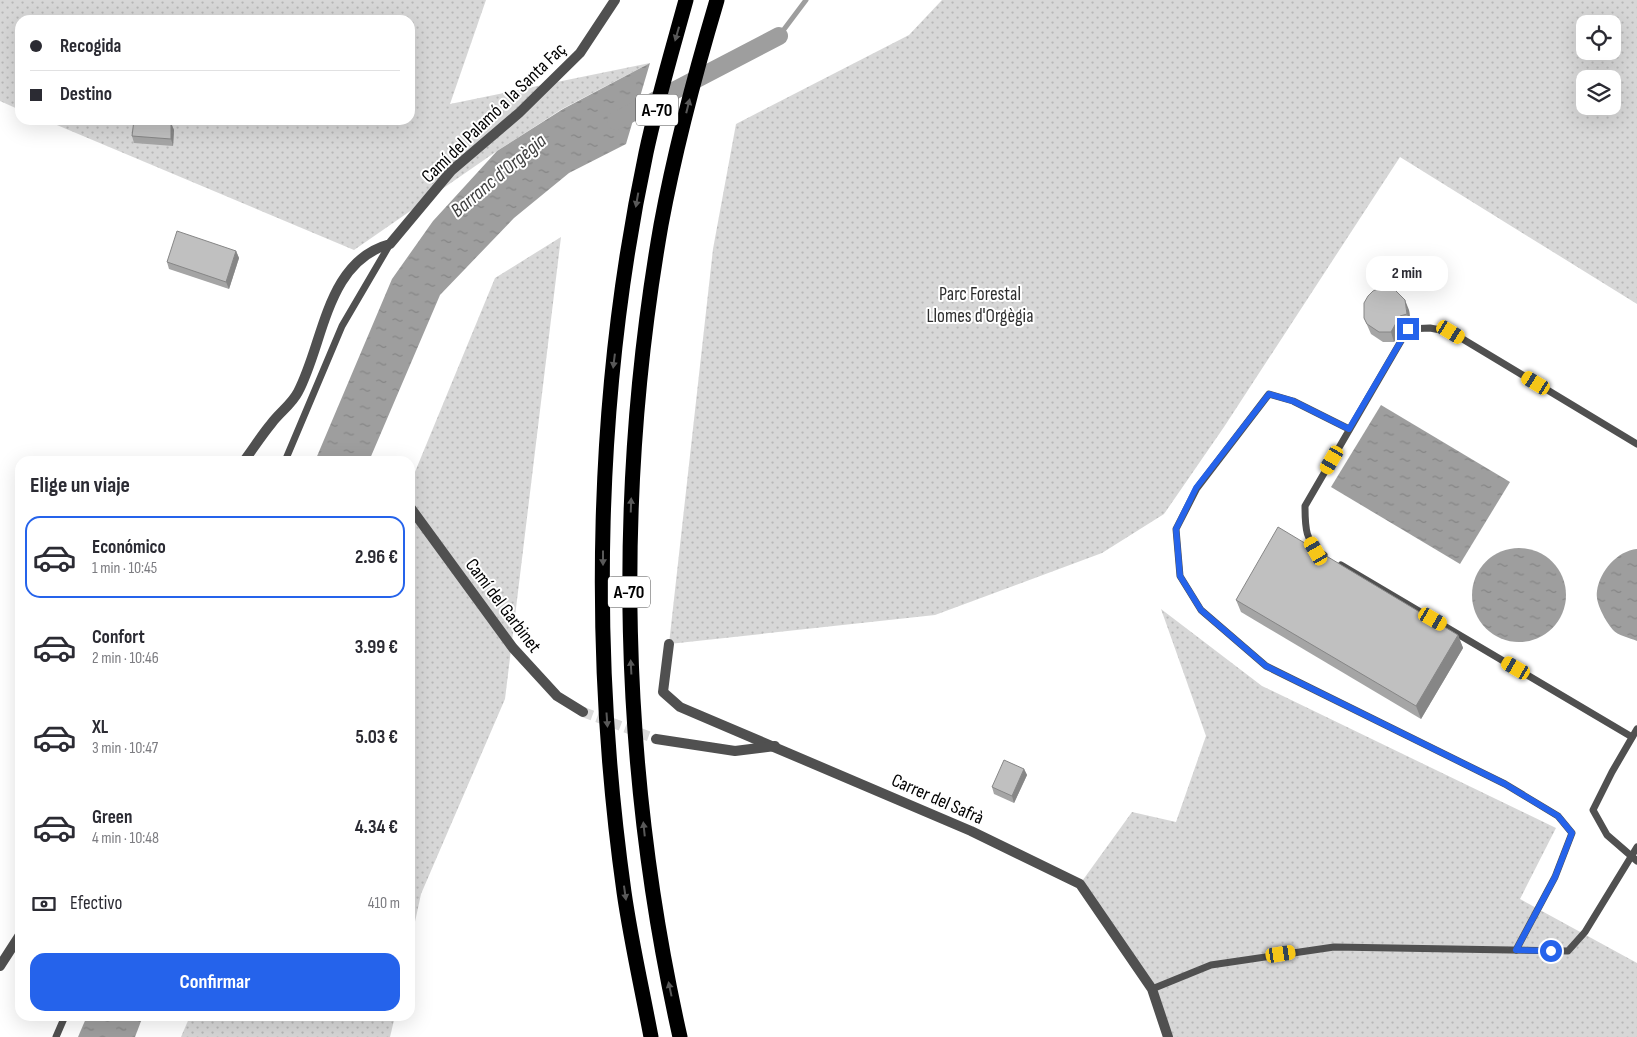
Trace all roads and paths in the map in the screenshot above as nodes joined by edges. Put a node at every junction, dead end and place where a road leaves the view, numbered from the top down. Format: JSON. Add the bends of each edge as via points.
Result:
{"nodes":[{"id":1,"x":615,"y":0,"type":"edge"},
{"id":2,"x":686,"y":0,"type":"edge"},
{"id":3,"x":717,"y":0,"type":"edge"},
{"id":4,"x":390,"y":244,"type":"junction"},
{"id":5,"x":1349,"y":429,"type":"junction"},
{"id":6,"x":1637,"y":444,"type":"edge"},
{"id":7,"x":248,"y":456,"type":"edge"},
{"id":8,"x":288,"y":456,"type":"edge"},
{"id":9,"x":415,"y":514,"type":"edge"},
{"id":10,"x":669,"y":644,"type":"dead end"},
{"id":11,"x":582,"y":712,"type":"tunnel mouth"},
{"id":12,"x":1637,"y":729,"type":"edge"},
{"id":13,"x":1632,"y":736,"type":"junction"},
{"id":14,"x":656,"y":739,"type":"tunnel mouth"},
{"id":15,"x":776,"y":746,"type":"junction"},
{"id":16,"x":1637,"y":847,"type":"edge"},
{"id":17,"x":1634,"y":859,"type":"edge"},
{"id":18,"x":15,"y":943,"type":"edge"},
{"id":19,"x":1516,"y":950,"type":"junction"},
{"id":20,"x":0,"y":966,"type":"edge"},
{"id":21,"x":1152,"y":989,"type":"junction"},
{"id":22,"x":63,"y":1021,"type":"edge"},
{"id":23,"x":56,"y":1037,"type":"edge"},
{"id":24,"x":651,"y":1037,"type":"edge"},
{"id":25,"x":680,"y":1037,"type":"edge"},
{"id":26,"x":1168,"y":1037,"type":"edge"}],
"edges":[{"from":1,"to":4,"type":"street","name":"Camí del Palamó a la Santa Faç","via":[[580,53],[519,113],[451,171]]},
{"from":2,"to":24,"type":"highway","number":"A-70","one_way":true,"via":[[646,152],[621,302],[609,406],[604,536],[603,623],[610,758],[623,884]]},
{"from":25,"to":3,"type":"highway","number":"A-70","one_way":true,"via":[[668,986],[647,851],[632,691],[629,598],[632,470],[660,234],[698,64]]},
{"from":4,"to":7,"type":"street","name":"Camí del Palamó a la Santa Faç","via":[[366,255],[347,274],[333,297],[309,371],[297,395]]},
{"from":4,"to":8,"type":"lane","via":[[342,326]]},
{"from":5,"to":6,"type":"lane","via":[[1408,329],[1430,328],[1451,332]]},
{"from":5,"to":13,"type":"lane","via":[[1305,506],[1306,532],[1316,551]]},
{"from":5,"to":19,"type":"lane","via":[[1293,401],[1269,394],[1196,488],[1176,529],[1180,576],[1201,610],[1266,666],[1505,784],[1558,816],[1572,833],[1555,877]]},
{"from":9,"to":11,"type":"street","name":"Camí del Garbinet","via":[[513,648],[557,696]]},
{"from":10,"to":15,"type":"street","name":"Carrer del Safrà","via":[[663,692],[680,706]]},
{"from":12,"to":13,"type":"lane"},
{"from":13,"to":17,"type":"lane","via":[[1594,810],[1607,834]]},
{"from":14,"to":15,"type":"street","via":[[735,751]]},
{"from":15,"to":21,"type":"street","name":"Carrer del Safrà","via":[[971,831],[1080,884]]},
{"from":16,"to":17,"type":"lane"},
{"from":17,"to":19,"type":"lane","via":[[1585,932],[1568,951]]},
{"from":18,"to":20,"type":"street"},
{"from":19,"to":21,"type":"lane","via":[[1334,947],[1211,965]]},
{"from":21,"to":26,"type":"street","name":"Carrer del Safrà"},
{"from":22,"to":23,"type":"lane"}]}
